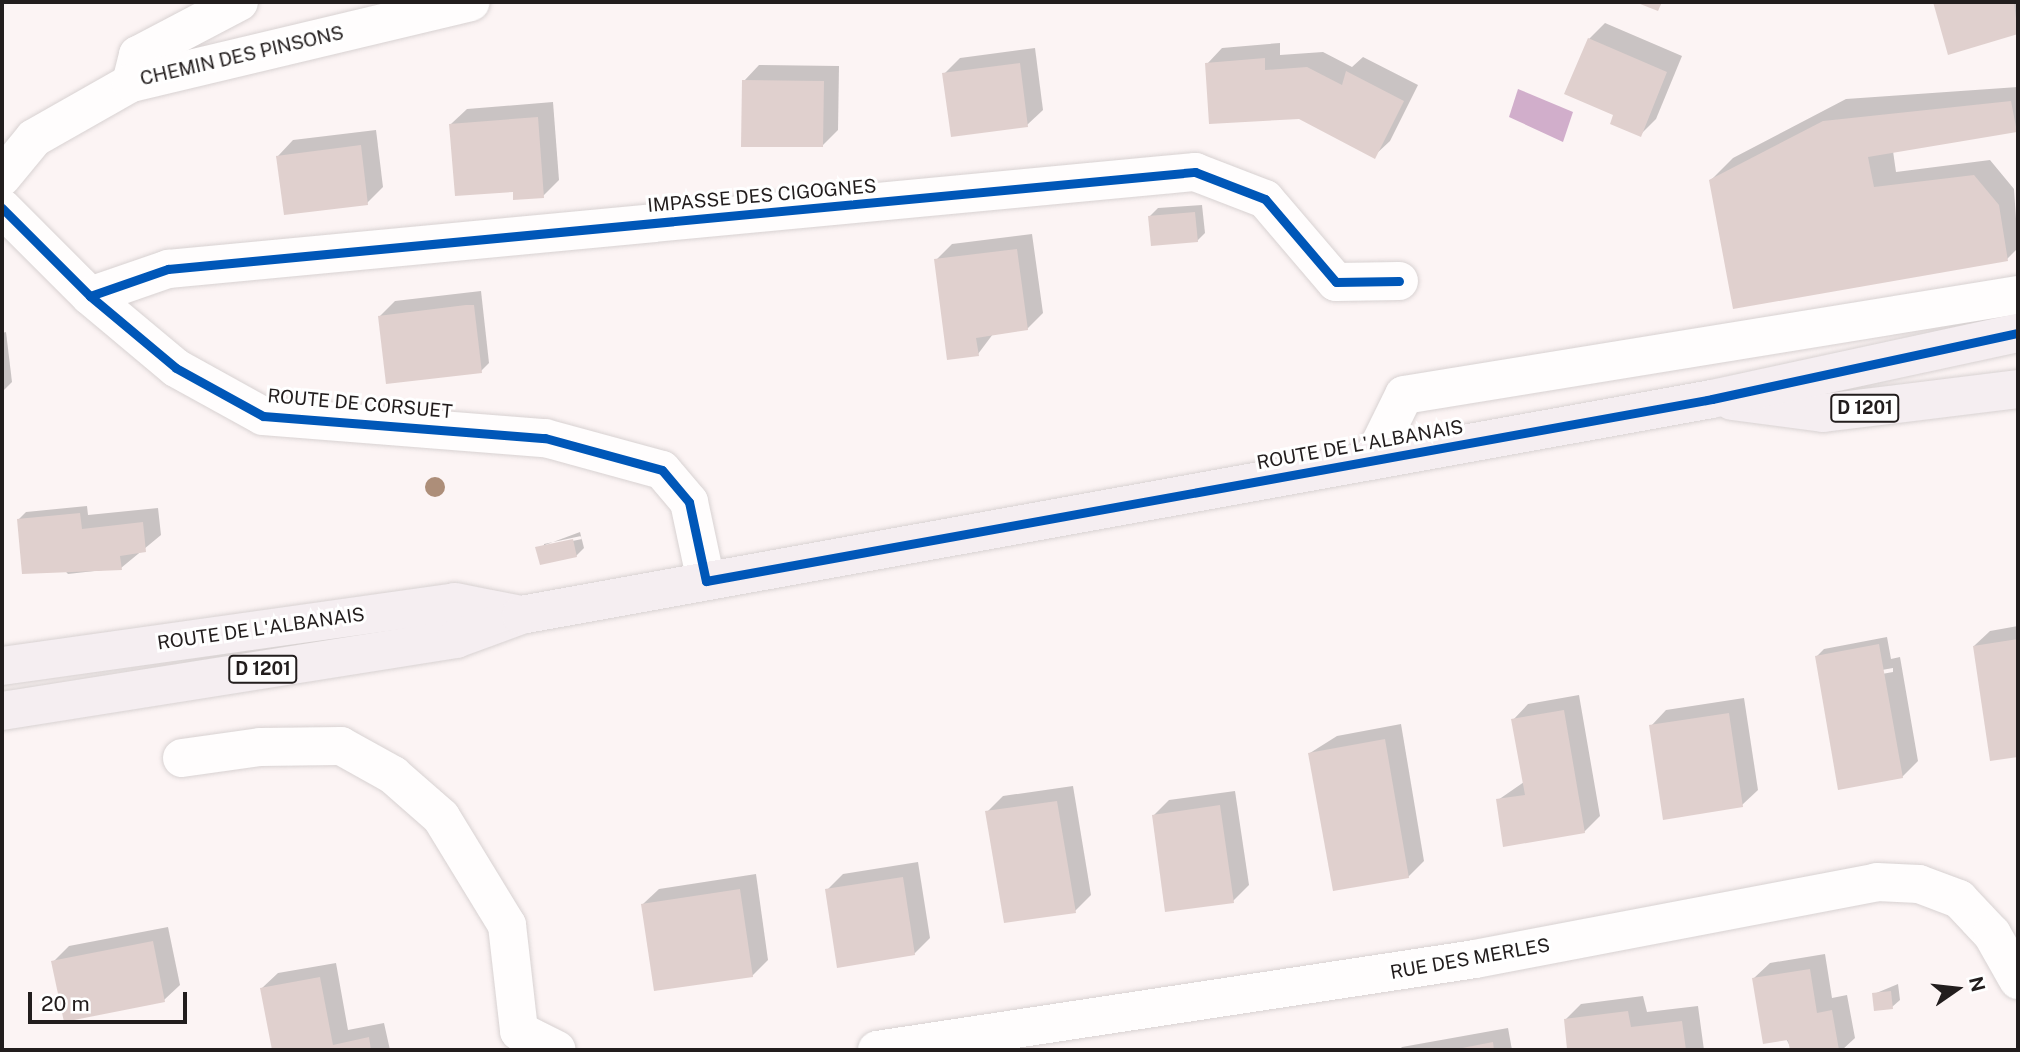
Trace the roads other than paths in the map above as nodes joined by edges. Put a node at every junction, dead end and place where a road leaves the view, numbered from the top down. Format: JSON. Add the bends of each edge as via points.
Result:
{"nodes":[{"id":1,"x":239,"y":2,"type":"edge"},
{"id":2,"x":470,"y":2,"type":"edge"},
{"id":3,"x":131,"y":83,"type":"junction"},
{"id":4,"x":2,"y":177,"type":"edge"},
{"id":5,"x":2,"y":208,"type":"edge"},
{"id":6,"x":1399,"y":281,"type":"dead end"},
{"id":7,"x":2018,"y":295,"type":"edge"},
{"id":8,"x":90,"y":296,"type":"junction"},
{"id":9,"x":2018,"y":333,"type":"edge"},
{"id":10,"x":2018,"y":389,"type":"edge"},
{"id":11,"x":1712,"y":399,"type":"junction"},
{"id":12,"x":1372,"y":460,"type":"junction"},
{"id":13,"x":706,"y":581,"type":"junction"},
{"id":14,"x":521,"y":615,"type":"junction"},
{"id":15,"x":2,"y":666,"type":"edge"},
{"id":16,"x":2,"y":711,"type":"edge"},
{"id":17,"x":182,"y":758,"type":"dead end"},
{"id":18,"x":2018,"y":979,"type":"edge"},
{"id":19,"x":557,"y":1050,"type":"edge"},
{"id":20,"x":877,"y":1050,"type":"edge"}],
"edges":[{"from":1,"to":3,"type":"street","via":[[138,55]]},
{"from":2,"to":3,"type":"street","name":"CHEMIN DES PINSONS"},
{"from":3,"to":4,"type":"street","name":"CHEMIN DES PINSONS","via":[[34,138]]},
{"from":5,"to":8,"type":"street","name":"ROUTE DE CORSUET"},
{"from":6,"to":8,"type":"street","name":"IMPASSE DES CIGOGNES","via":[[1336,282],[1265,199],[1195,172],[168,269]]},
{"from":7,"to":12,"type":"street","via":[[2009,291],[1404,395]]},
{"from":8,"to":13,"type":"street","name":"ROUTE DE CORSUET","via":[[176,368],[263,416],[545,438],[662,470],[689,502]]},
{"from":9,"to":11,"type":"main road","name":"ROUTE DE L'ALBANAIS","number":"D 1201"},
{"from":10,"to":11,"type":"main road","name":"ROUTE DE L'ALBANAIS","number":"D 1201","via":[[1823,413]]},
{"from":11,"to":12,"type":"main road","name":"ROUTE DE L'ALBANAIS","number":"D 1201"},
{"from":12,"to":13,"type":"main road","name":"ROUTE DE L'ALBANAIS","number":"D 1201"},
{"from":13,"to":14,"type":"main road","name":"ROUTE DE L'ALBANAIS","number":"D 1201"},
{"from":14,"to":15,"type":"main road","name":"ROUTE DE L'ALBANAIS","number":"D 1201","via":[[454,602]]},
{"from":14,"to":16,"type":"main road","name":"ROUTE DE L'ALBANAIS","number":"D 1201","via":[[457,639]]},
{"from":17,"to":19,"type":"street","via":[[260,747],[341,746],[393,775],[441,817],[507,925],[519,1031]]},
{"from":18,"to":20,"type":"street","name":"RUE DES MERLES","via":[[1992,934],[1959,899],[1919,884],[1877,882],[1475,960]]}]}
